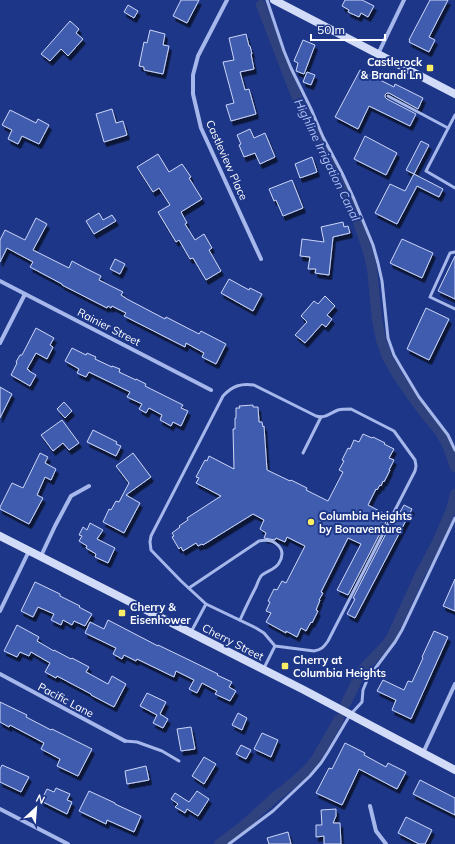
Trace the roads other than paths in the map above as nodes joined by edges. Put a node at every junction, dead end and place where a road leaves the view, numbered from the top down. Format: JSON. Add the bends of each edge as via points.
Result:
{"nodes":[{"id":1,"x":227,"y":0,"type":"edge"},
{"id":2,"x":267,"y":0,"type":"edge"},
{"id":3,"x":274,"y":0,"type":"edge"},
{"id":4,"x":404,"y":0,"type":"edge"},
{"id":5,"x":378,"y":54,"type":"junction"},
{"id":6,"x":455,"y":94,"type":"edge"},
{"id":7,"x":388,"y":96,"type":"dead end"},
{"id":8,"x":455,"y":115,"type":"edge"},
{"id":9,"x":448,"y":128,"type":"junction"},
{"id":10,"x":455,"y":188,"type":"edge"},
{"id":11,"x":455,"y":252,"type":"edge"},
{"id":12,"x":261,"y":259,"type":"dead end"},
{"id":13,"x":0,"y":281,"type":"edge"},
{"id":14,"x":25,"y":294,"type":"junction"},
{"id":15,"x":455,"y":309,"type":"edge"},
{"id":16,"x":0,"y":343,"type":"edge"},
{"id":17,"x":210,"y":390,"type":"dead end"},
{"id":18,"x":321,"y":418,"type":"junction"},
{"id":19,"x":455,"y":450,"type":"edge"},
{"id":20,"x":303,"y":453,"type":"dead end"},
{"id":21,"x":89,"y":486,"type":"dead end"},
{"id":22,"x":455,"y":518,"type":"edge"},
{"id":23,"x":0,"y":536,"type":"edge"},
{"id":24,"x":30,"y":551,"type":"junction"},
{"id":25,"x":41,"y":557,"type":"junction"},
{"id":26,"x":189,"y":588,"type":"junction"},
{"id":27,"x":206,"y":604,"type":"junction"},
{"id":28,"x":0,"y":611,"type":"edge"},
{"id":29,"x":240,"y":620,"type":"junction"},
{"id":30,"x":191,"y":633,"type":"junction"},
{"id":31,"x":275,"y":646,"type":"junction"},
{"id":32,"x":263,"y":670,"type":"junction"},
{"id":33,"x":0,"y":674,"type":"edge"},
{"id":34,"x":455,"y":684,"type":"edge"},
{"id":35,"x":350,"y":715,"type":"junction"},
{"id":36,"x":124,"y":741,"type":"joint"},
{"id":37,"x":422,"y":753,"type":"junction"},
{"id":38,"x":179,"y":761,"type":"dead end"},
{"id":39,"x":455,"y":770,"type":"edge"},
{"id":40,"x":370,"y":806,"type":"dead end"},
{"id":41,"x":0,"y":809,"type":"edge"},
{"id":42,"x":68,"y":844,"type":"edge"},
{"id":43,"x":229,"y":844,"type":"edge"},
{"id":44,"x":386,"y":844,"type":"edge"}],
"edges":[{"from":1,"to":12,"type":"street","name":"Castleview Place","via":[[198,56],[193,94],[201,128]]},
{"from":2,"to":19,"type":"lane","via":[[291,68],[342,173],[373,246],[378,263],[388,338],[394,355],[419,397],[448,435]]},
{"from":3,"to":5,"type":"main road"},
{"from":4,"to":5,"type":"street"},
{"from":5,"to":6,"type":"main road"},
{"from":7,"to":9,"type":"lane"},
{"from":8,"to":9,"type":"lane"},
{"from":9,"to":10,"type":"lane","via":[[426,171]]},
{"from":11,"to":15,"type":"lane","via":[[450,253],[430,297]]},
{"from":13,"to":14,"type":"street","name":"Rainier Street"},
{"from":14,"to":16,"type":"street"},
{"from":14,"to":17,"type":"street","name":"Rainier Street"},
{"from":18,"to":20,"type":"lane"},
{"from":18,"to":26,"type":"lane","via":[[254,385],[234,387],[223,396],[151,536],[151,550]]},
{"from":18,"to":31,"type":"lane","via":[[337,410],[351,409],[394,431],[415,460],[415,471],[324,646],[314,651]]},
{"from":21,"to":25,"type":"street","via":[[71,496]]},
{"from":22,"to":35,"type":"lane","via":[[402,630],[368,678],[362,702]]},
{"from":23,"to":24,"type":"main road","name":"Cherry Street"},
{"from":24,"to":25,"type":"main road","name":"Cherry Street"},
{"from":24,"to":28,"type":"street"},
{"from":25,"to":30,"type":"main road","name":"Cherry Street"},
{"from":26,"to":27,"type":"lane"},
{"from":26,"to":29,"type":"lane","via":[[259,541],[271,541],[278,545],[282,552],[279,563],[261,576]]},
{"from":27,"to":29,"type":"lane"},
{"from":27,"to":30,"type":"lane"},
{"from":29,"to":31,"type":"lane","via":[[264,633]]},
{"from":30,"to":32,"type":"main road","name":"Cherry Street"},
{"from":31,"to":32,"type":"lane"},
{"from":32,"to":35,"type":"main road","name":"Cherry Street"},
{"from":33,"to":36,"type":"street","name":"Pacific Lane"},
{"from":34,"to":37,"type":"street"},
{"from":35,"to":37,"type":"main road","name":"Cherry Street"},
{"from":35,"to":43,"type":"lane","via":[[331,748],[310,776],[273,811]]},
{"from":36,"to":38,"type":"lane","via":[[137,742],[162,751]]},
{"from":37,"to":39,"type":"main road","name":"Cherry Street"},
{"from":40,"to":44,"type":"street","via":[[376,831]]},
{"from":41,"to":42,"type":"street"}]}
